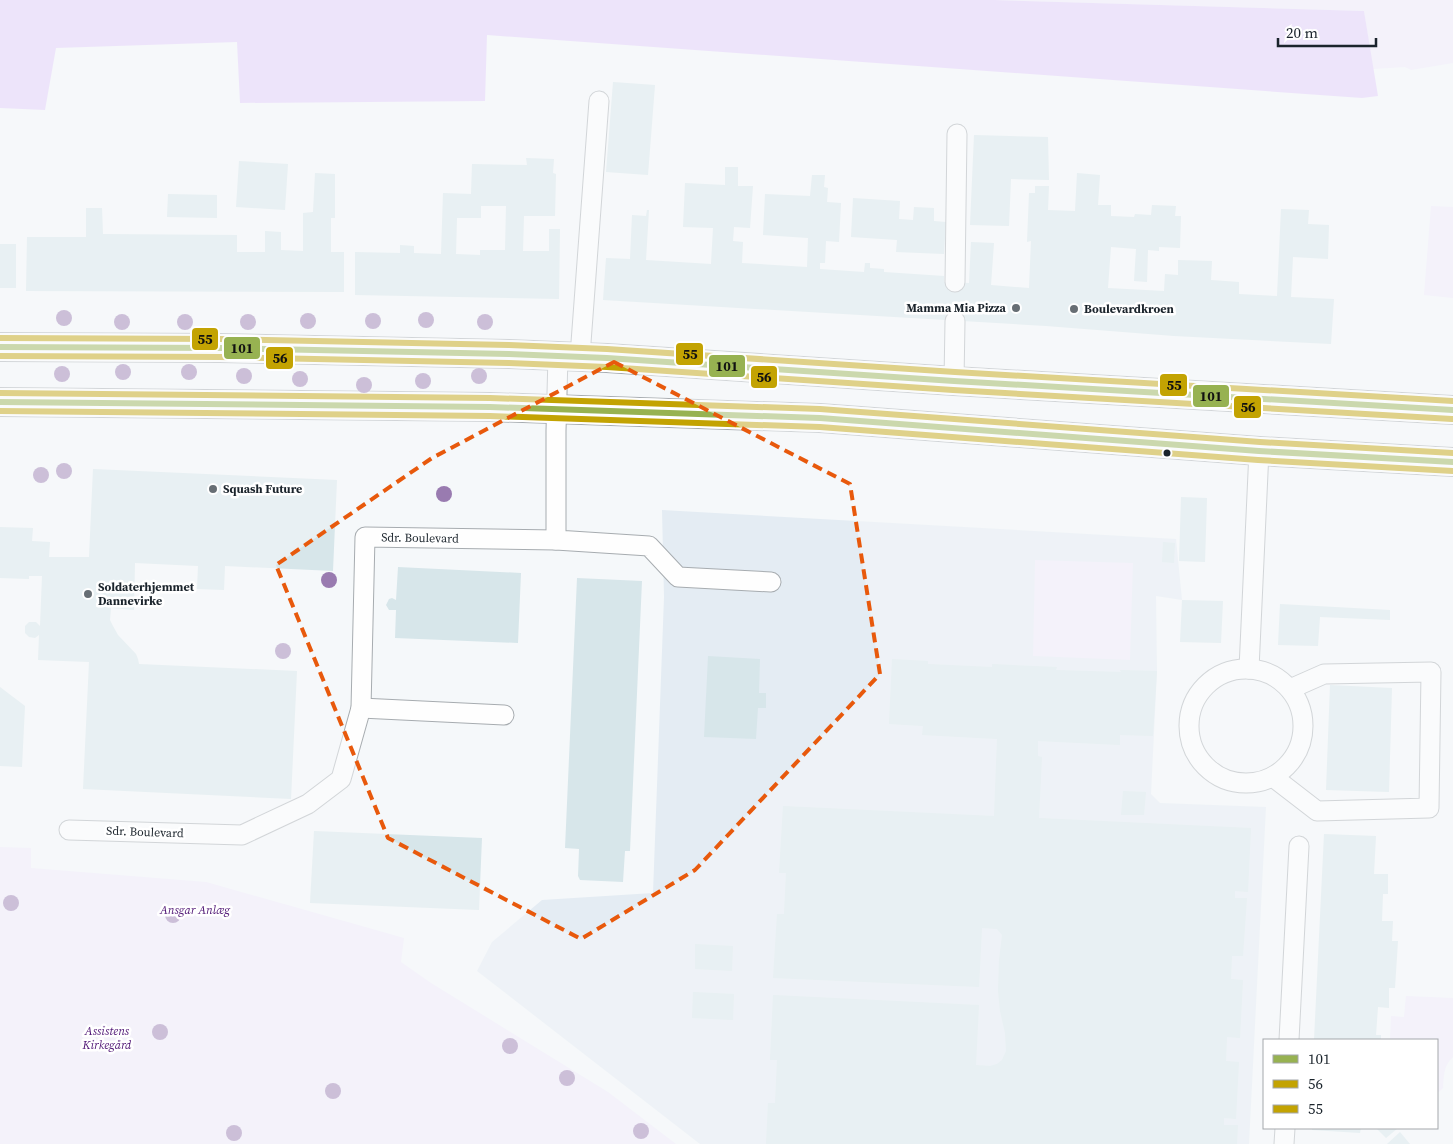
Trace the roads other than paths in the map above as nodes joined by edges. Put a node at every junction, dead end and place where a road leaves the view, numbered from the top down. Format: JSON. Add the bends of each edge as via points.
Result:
{"nodes":[{"id":1,"x":600,"y":101,"type":"dead end"},
{"id":2,"x":958,"y":134,"type":"dead end"},
{"id":3,"x":955,"y":282,"type":"dead end"},
{"id":4,"x":955,"y":321,"type":"dead end"},
{"id":5,"x":0,"y":347,"type":"edge"},
{"id":6,"x":569,"y":356,"type":"junction"},
{"id":7,"x":954,"y":381,"type":"junction"},
{"id":8,"x":0,"y":402,"type":"edge"},
{"id":9,"x":556,"y":409,"type":"junction"},
{"id":10,"x":1453,"y":410,"type":"edge"},
{"id":11,"x":1259,"y":451,"type":"junction"},
{"id":12,"x":1453,"y":462,"type":"edge"},
{"id":13,"x":556,"y":540,"type":"junction"},
{"id":14,"x":771,"y":582,"type":"dead end"},
{"id":15,"x":1248,"y":669,"type":"junction"},
{"id":16,"x":1290,"y":689,"type":"junction"},
{"id":17,"x":361,"y":708,"type":"junction"},
{"id":18,"x":504,"y":715,"type":"dead end"},
{"id":19,"x":1273,"y":777,"type":"junction"},
{"id":20,"x":69,"y":830,"type":"dead end"},
{"id":21,"x":1299,"y":846,"type":"dead end"},
{"id":22,"x":1289,"y":1039,"type":"edge"},
{"id":23,"x":1285,"y":1129,"type":"edge"},
{"id":24,"x":1284,"y":1144,"type":"edge"}],
"edges":[{"from":1,"to":6,"type":"lane"},
{"from":2,"to":3,"type":"lane"},
{"from":4,"to":7,"type":"lane"},
{"from":5,"to":6,"type":"street"},
{"from":6,"to":7,"type":"street"},
{"from":6,"to":9,"type":"lane"},
{"from":7,"to":10,"type":"street"},
{"from":8,"to":9,"type":"street"},
{"from":9,"to":11,"type":"street","via":[[820,418]]},
{"from":9,"to":13,"type":"lane"},
{"from":11,"to":12,"type":"street"},
{"from":11,"to":15,"type":"lane"},
{"from":13,"to":14,"type":"lane","name":"Sdr. Boulevard","via":[[649,546],[678,577]]},
{"from":13,"to":17,"type":"lane","name":"Sdr. Boulevard","via":[[365,537]]},
{"from":15,"to":16,"type":"lane","via":[[1271,674]]},
{"from":15,"to":19,"type":"lane","via":[[1221,674],[1205,685],[1194,701],[1189,720],[1190,739],[1197,756],[1218,776],[1246,784]]},
{"from":16,"to":19,"type":"lane","via":[[1299,703],[1303,719],[1302,737],[1293,760]]},
{"from":16,"to":19,"type":"lane","via":[[1324,674],[1431,672],[1429,808],[1317,810]]},
{"from":17,"to":18,"type":"lane"},
{"from":17,"to":20,"type":"lane","name":"Sdr. Boulevard","via":[[341,779],[308,804],[242,835]]},
{"from":21,"to":22,"type":"lane"},
{"from":23,"to":24,"type":"lane"}]}
